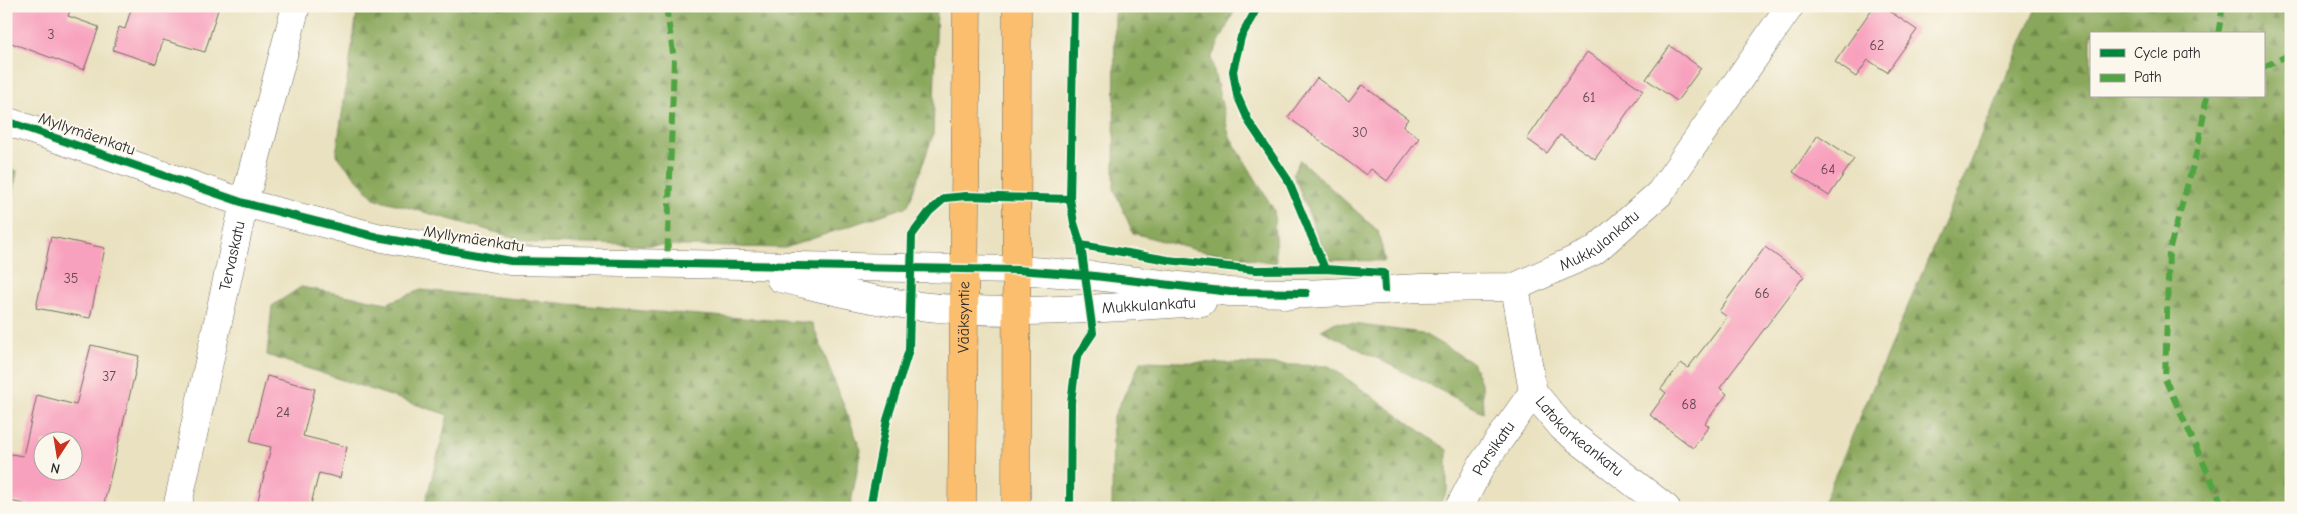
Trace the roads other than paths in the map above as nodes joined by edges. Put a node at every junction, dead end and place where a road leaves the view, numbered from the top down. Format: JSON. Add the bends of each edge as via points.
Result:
{"nodes":[{"id":1,"x":296,"y":6,"type":"edge"},
{"id":2,"x":967,"y":6,"type":"edge"},
{"id":3,"x":1017,"y":6,"type":"edge"},
{"id":4,"x":1790,"y":6,"type":"edge"},
{"id":5,"x":6,"y":120,"type":"edge"},
{"id":6,"x":244,"y":203,"type":"junction"},
{"id":7,"x":684,"y":264,"type":"junction"},
{"id":8,"x":964,"y":270,"type":"junction"},
{"id":9,"x":1017,"y":270,"type":"junction"},
{"id":10,"x":1515,"y":287,"type":"junction"},
{"id":11,"x":1306,"y":293,"type":"junction"},
{"id":12,"x":964,"y":309,"type":"junction"},
{"id":13,"x":1017,"y":310,"type":"junction"},
{"id":14,"x":1533,"y":392,"type":"junction"},
{"id":15,"x":177,"y":508,"type":"edge"},
{"id":16,"x":962,"y":508,"type":"edge"},
{"id":17,"x":1016,"y":508,"type":"edge"},
{"id":18,"x":1458,"y":508,"type":"edge"},
{"id":19,"x":1666,"y":508,"type":"edge"}],
"edges":[{"from":1,"to":6,"type":"street","name":"Tervaskatu"},
{"from":2,"to":8,"type":"highway","name":"Vääksyntie"},
{"from":3,"to":9,"type":"highway"},
{"from":4,"to":10,"type":"street","name":"Mukkulankatu","via":[[1660,192],[1594,251]]},
{"from":5,"to":6,"type":"street","name":"Myllymäenkatu"},
{"from":6,"to":7,"type":"street","name":"Myllymäenkatu","via":[[378,237],[511,261]]},
{"from":6,"to":15,"type":"street","name":"Tervaskatu"},
{"from":7,"to":8,"type":"street","name":"Myllymäenkatu"},
{"from":7,"to":12,"type":"street","name":"Myllymäenkatu","via":[[777,278],[910,305]]},
{"from":8,"to":9,"type":"street","name":"Myllymäenkatu"},
{"from":8,"to":12,"type":"highway","name":"Vääksyntie"},
{"from":9,"to":11,"type":"street","name":"Mukkulankatu","via":[[1086,274],[1230,292]]},
{"from":9,"to":13,"type":"highway"},
{"from":10,"to":11,"type":"street","name":"Mukkulankatu"},
{"from":10,"to":14,"type":"street","name":"Latokarkeankatu"},
{"from":11,"to":13,"type":"street","name":"Mukkulankatu","via":[[1090,310]]},
{"from":12,"to":13,"type":"street","name":"Mukkulankatu"},
{"from":12,"to":16,"type":"highway","name":"Vääksyntie"},
{"from":13,"to":17,"type":"highway"},
{"from":14,"to":18,"type":"street","name":"Parsikatu","via":[[1481,466]]},
{"from":14,"to":19,"type":"street","name":"Latokarkeankatu","via":[[1563,428]]}]}
